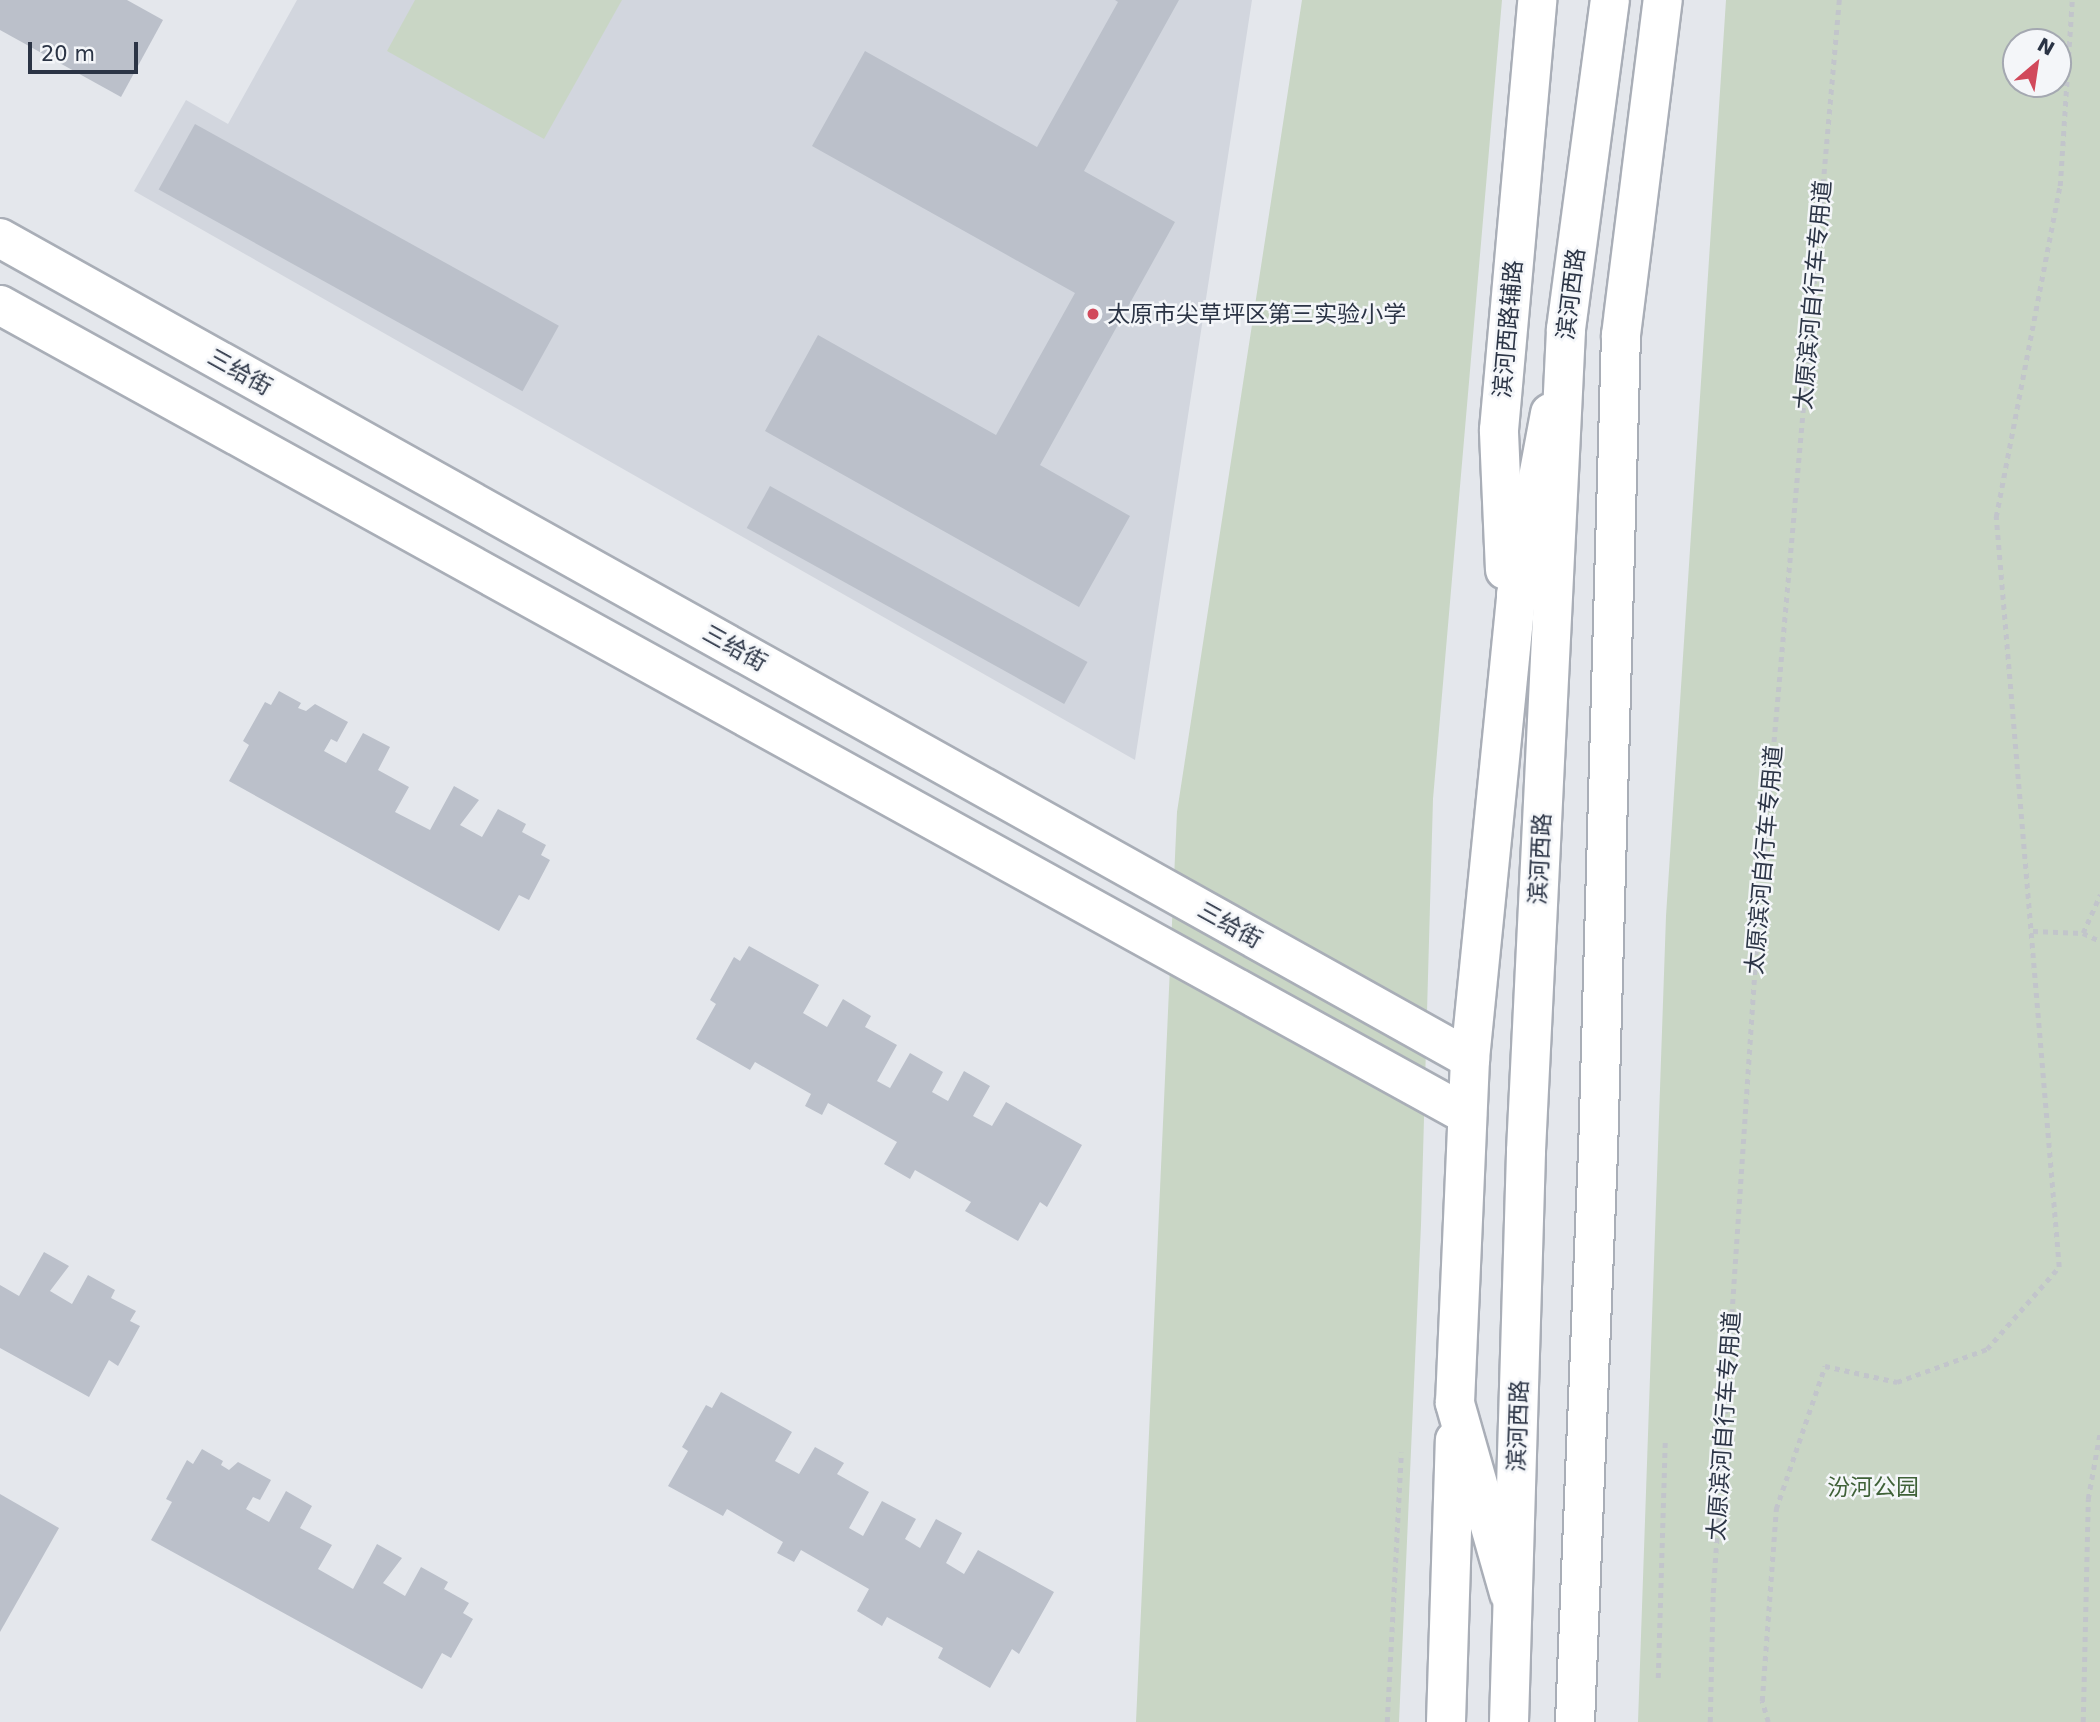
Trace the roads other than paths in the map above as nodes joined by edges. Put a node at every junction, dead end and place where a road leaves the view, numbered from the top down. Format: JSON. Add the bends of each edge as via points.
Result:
{"nodes":[{"id":1,"x":1537,"y":0,"type":"edge"},
{"id":2,"x":1610,"y":0,"type":"edge"},
{"id":3,"x":1663,"y":0,"type":"edge"},
{"id":4,"x":0,"y":238,"type":"edge"},
{"id":5,"x":0,"y":305,"type":"edge"},
{"id":6,"x":1566,"y":329,"type":"junction"},
{"id":7,"x":1510,"y":658,"type":"junction"},
{"id":8,"x":1470,"y":1059,"type":"junction"},
{"id":9,"x":1467,"y":1115,"type":"junction"},
{"id":10,"x":1455,"y":1403,"type":"junction"},
{"id":11,"x":1512,"y":1604,"type":"junction"},
{"id":12,"x":1446,"y":1722,"type":"edge"},
{"id":13,"x":1509,"y":1722,"type":"edge"},
{"id":14,"x":1575,"y":1722,"type":"edge"}],
"edges":[{"from":1,"to":7,"type":"main road","name":"滨河西路辅路","via":[[1499,430]]},
{"from":2,"to":6,"type":"main road","name":"滨河西路"},
{"from":3,"to":14,"type":"main road","via":[[1621,335],[1598,1153]]},
{"from":4,"to":8,"type":"main road","name":"三给街"},
{"from":5,"to":9,"type":"main road"},
{"from":6,"to":7,"type":"main road","via":[[1516,595]]},
{"from":6,"to":11,"type":"main road","name":"滨河西路","via":[[1526,1151]]},
{"from":7,"to":8,"type":"main road"},
{"from":8,"to":9,"type":"main road"},
{"from":9,"to":10,"type":"main road"},
{"from":10,"to":11,"type":"main road"},
{"from":10,"to":12,"type":"main road"},
{"from":11,"to":13,"type":"main road","name":"滨河西路"}]}
